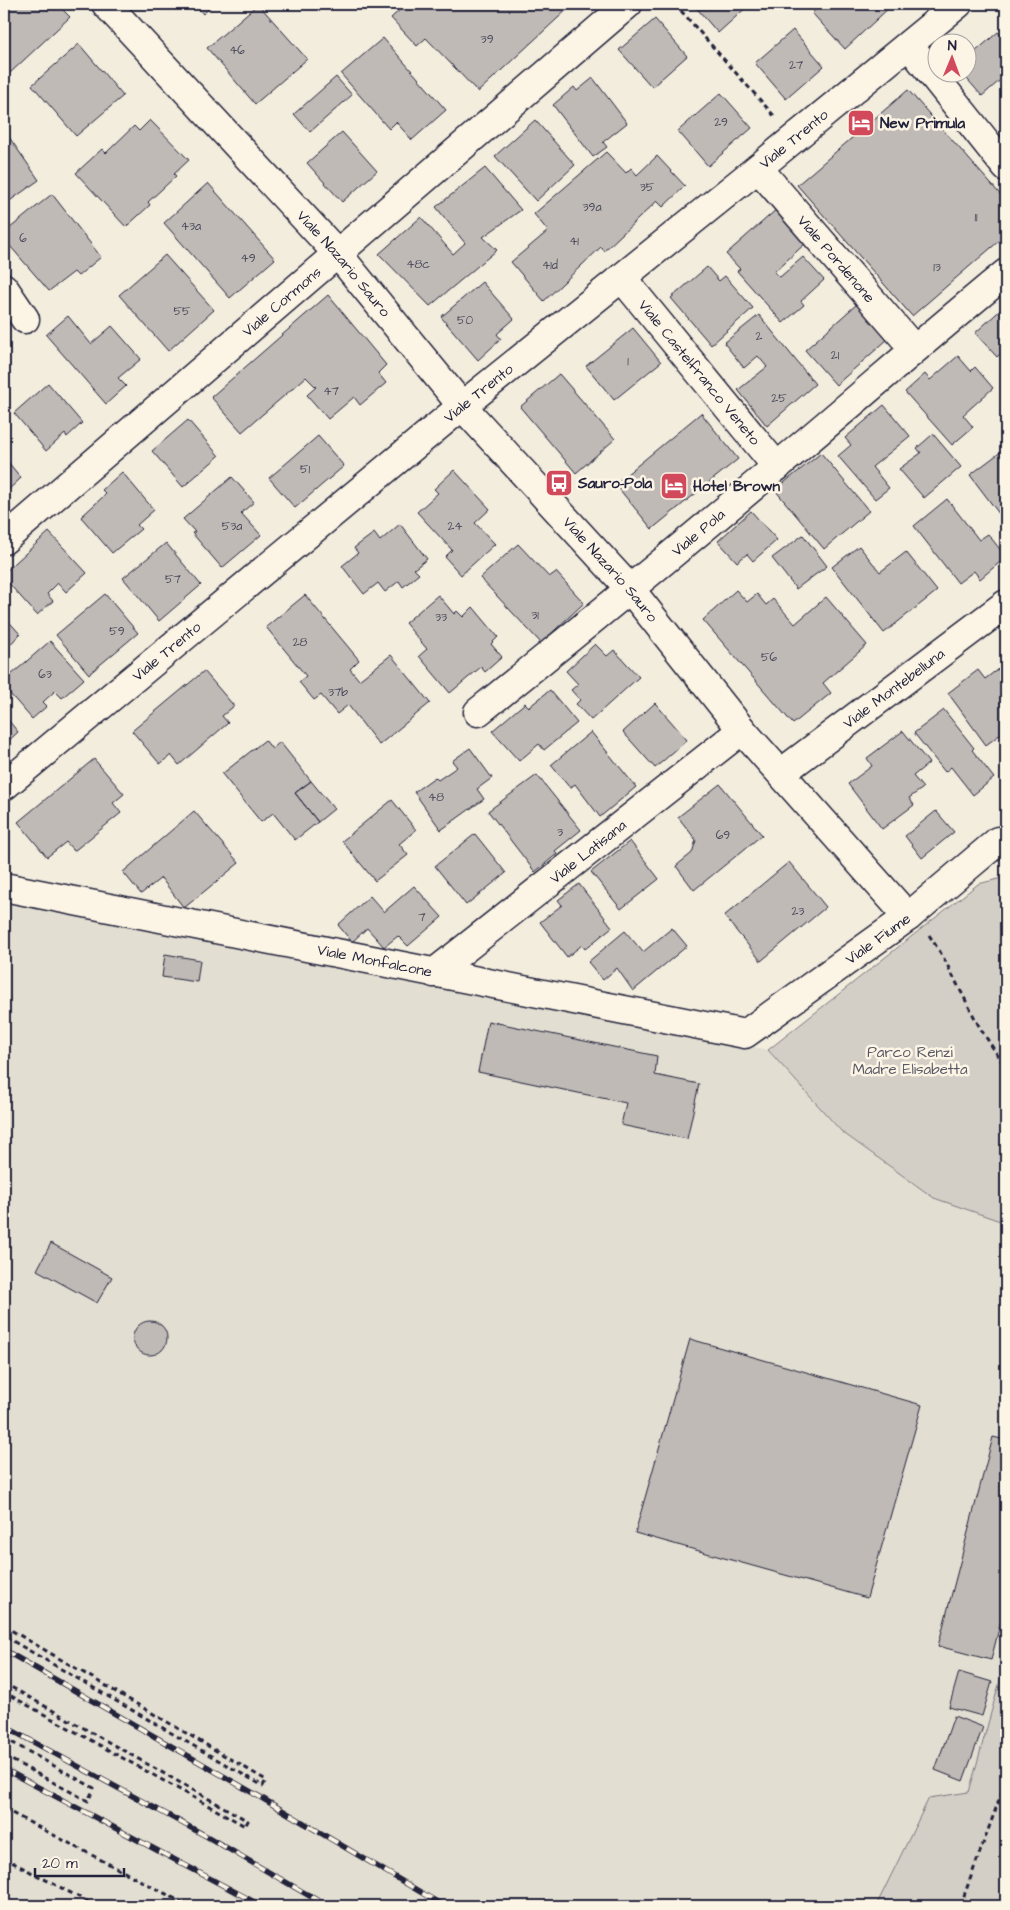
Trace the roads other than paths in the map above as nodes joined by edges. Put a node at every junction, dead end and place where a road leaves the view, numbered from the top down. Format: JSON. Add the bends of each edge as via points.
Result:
{"nodes":[{"id":1,"x":106,"y":4,"type":"edge"},
{"id":2,"x":628,"y":4,"type":"edge"},
{"id":3,"x":958,"y":4,"type":"edge"},
{"id":4,"x":909,"y":45,"type":"junction"},
{"id":5,"x":1006,"y":167,"type":"edge"},
{"id":6,"x":758,"y":168,"type":"junction"},
{"id":7,"x":337,"y":253,"type":"junction"},
{"id":8,"x":1006,"y":273,"type":"edge"},
{"id":9,"x":622,"y":278,"type":"junction"},
{"id":10,"x":4,"y":288,"type":"edge"},
{"id":11,"x":25,"y":319,"type":"dead end"},
{"id":12,"x":914,"y":349,"type":"junction"},
{"id":13,"x":462,"y":406,"type":"junction"},
{"id":14,"x":777,"y":467,"type":"junction"},
{"id":15,"x":4,"y":540,"type":"edge"},
{"id":16,"x":630,"y":589,"type":"junction"},
{"id":17,"x":1006,"y":604,"type":"edge"},
{"id":18,"x":478,"y":712,"type":"dead end"},
{"id":19,"x":742,"y":730,"type":"junction"},
{"id":20,"x":781,"y":773,"type":"junction"},
{"id":21,"x":4,"y":786,"type":"edge"},
{"id":22,"x":1006,"y":841,"type":"edge"},
{"id":23,"x":4,"y":888,"type":"edge"},
{"id":24,"x":908,"y":917,"type":"junction"},
{"id":25,"x":434,"y":973,"type":"junction"},
{"id":26,"x":745,"y":1034,"type":"joint"}],
"edges":[{"from":1,"to":7,"type":"street","name":"Viale Nazario Sauro"},
{"from":2,"to":7,"type":"street","name":"Viale Cormons"},
{"from":3,"to":4,"type":"street","name":"Viale Trento"},
{"from":4,"to":5,"type":"street"},
{"from":4,"to":6,"type":"street","name":"Viale Trento"},
{"from":6,"to":9,"type":"street","name":"Viale Trento"},
{"from":6,"to":12,"type":"street","name":"Viale Pordenone"},
{"from":7,"to":13,"type":"street","name":"Viale Nazario Sauro"},
{"from":7,"to":15,"type":"street","name":"Viale Cormons"},
{"from":8,"to":12,"type":"street","name":"Viale Pola"},
{"from":9,"to":13,"type":"street","name":"Viale Trento"},
{"from":9,"to":14,"type":"street","name":"Viale Castelfranco Veneto"},
{"from":10,"to":11,"type":"street"},
{"from":12,"to":14,"type":"street","name":"Viale Pola"},
{"from":13,"to":16,"type":"street","name":"Viale Nazario Sauro"},
{"from":13,"to":21,"type":"street","name":"Viale Trento"},
{"from":14,"to":16,"type":"street","name":"Viale Pola"},
{"from":16,"to":18,"type":"street","name":"Viale Pola"},
{"from":16,"to":19,"type":"street","name":"Viale Nazario Sauro"},
{"from":17,"to":20,"type":"street","name":"Viale Montebelluna"},
{"from":19,"to":20,"type":"street","name":"Viale Nazario Sauro"},
{"from":19,"to":25,"type":"street","name":"Viale Latisana"},
{"from":20,"to":24,"type":"street","name":"Viale Nazario Sauro"},
{"from":22,"to":24,"type":"street","name":"Viale Fiume","via":[[998,840]]},
{"from":23,"to":25,"type":"street","name":"Viale Monfalcone"},
{"from":24,"to":26,"type":"street","name":"Viale Fiume"},
{"from":25,"to":26,"type":"street","name":"Viale Monfalcone"}]}
